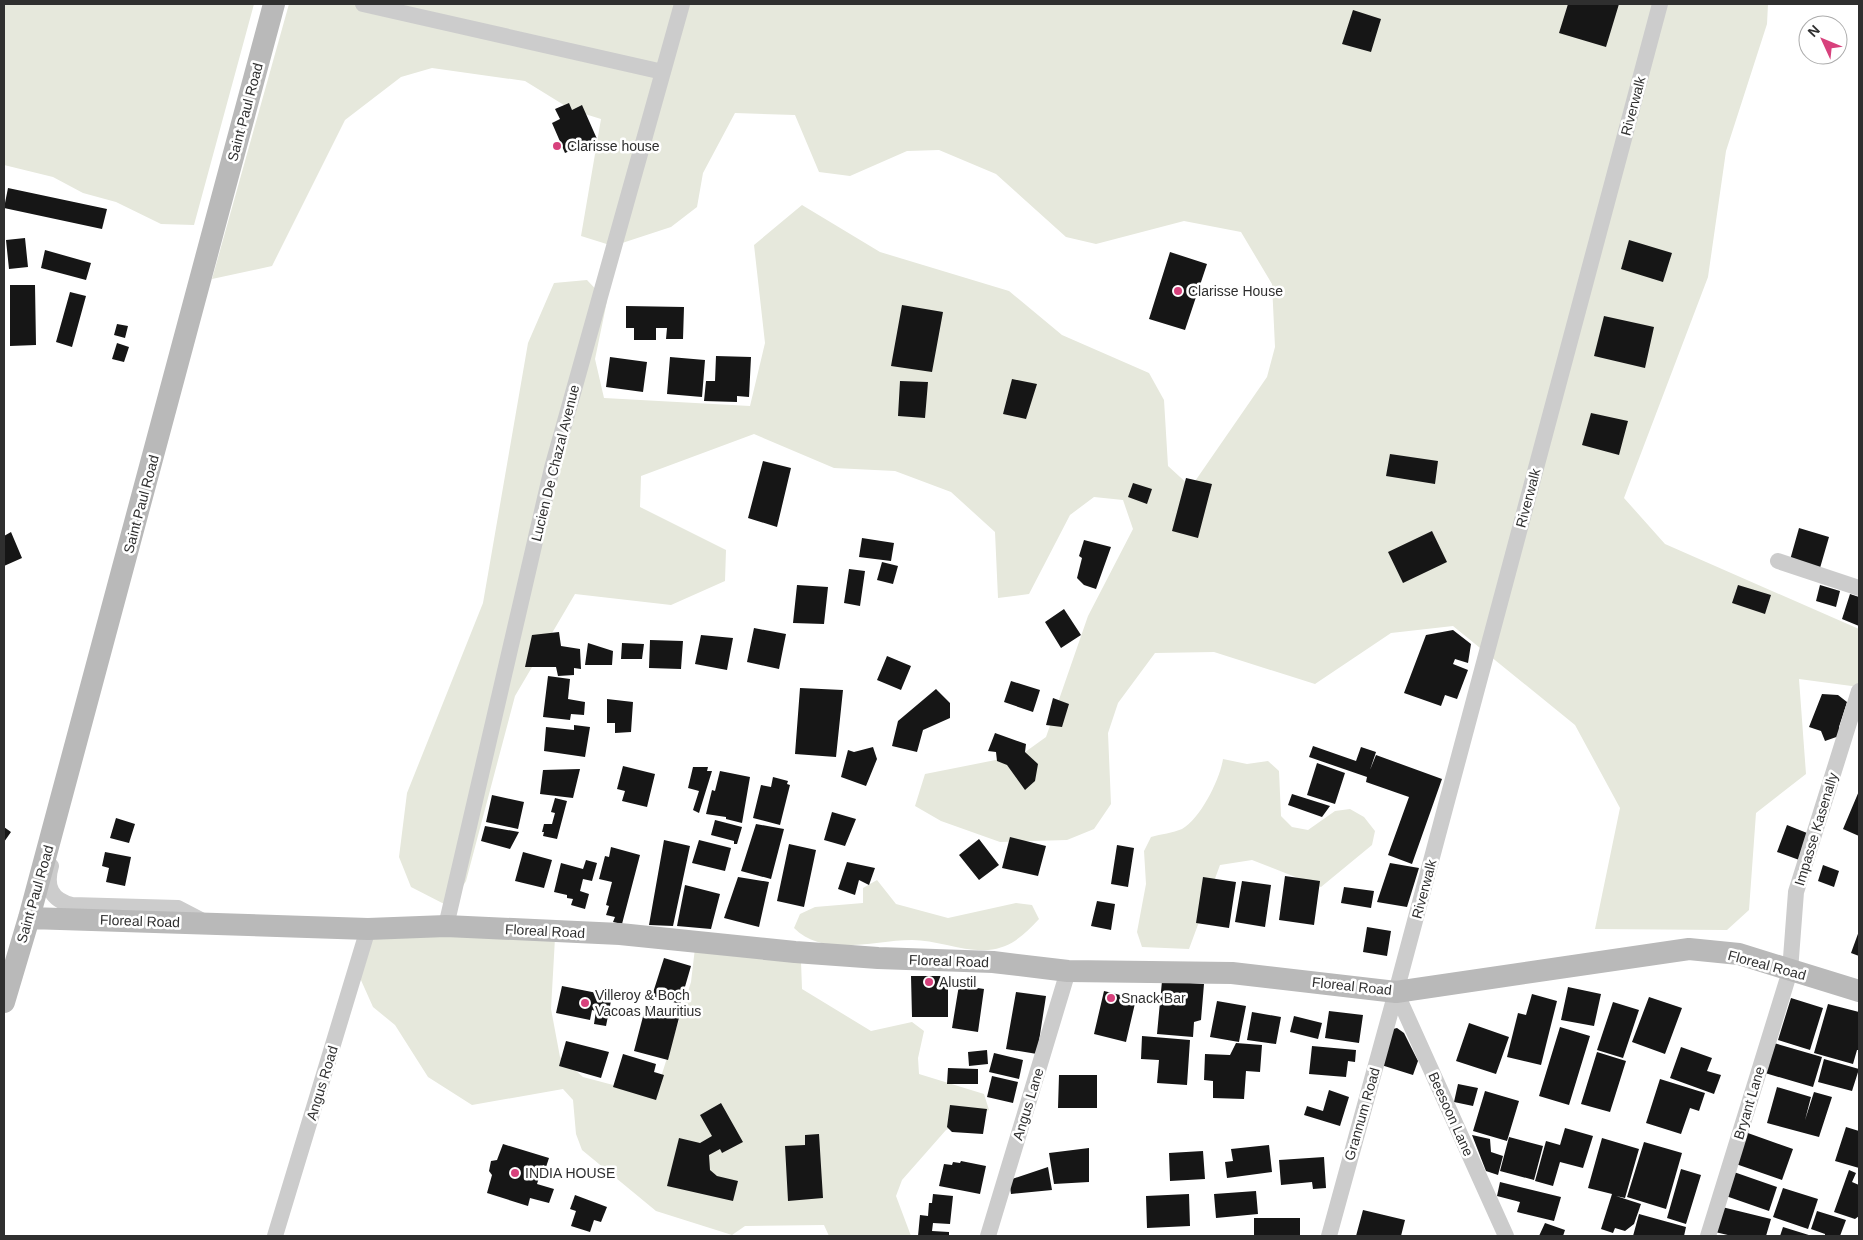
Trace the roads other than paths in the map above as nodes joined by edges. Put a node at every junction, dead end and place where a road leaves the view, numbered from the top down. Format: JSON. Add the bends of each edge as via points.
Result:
{"nodes":[{"id":1,"x":274,"y":4,"type":"edge"},
{"id":2,"x":363,"y":4,"type":"edge"},
{"id":3,"x":682,"y":4,"type":"edge"},
{"id":4,"x":1660,"y":4,"type":"edge"},
{"id":5,"x":663,"y":72,"type":"junction"},
{"id":6,"x":1778,"y":561,"type":"dead end"},
{"id":7,"x":1859,"y":588,"type":"edge"},
{"id":8,"x":1859,"y":691,"type":"edge"},
{"id":9,"x":65,"y":783,"type":"junction"},
{"id":10,"x":29,"y":918,"type":"junction"},
{"id":11,"x":207,"y":924,"type":"junction"},
{"id":12,"x":446,"y":926,"type":"junction"},
{"id":13,"x":368,"y":929,"type":"junction"},
{"id":14,"x":1068,"y":971,"type":"junction"},
{"id":15,"x":1790,"y":971,"type":"junction"},
{"id":16,"x":1859,"y":991,"type":"edge"},
{"id":17,"x":1396,"y":992,"type":"junction"},
{"id":18,"x":4,"y":1002,"type":"edge"},
{"id":19,"x":275,"y":1236,"type":"edge"},
{"id":20,"x":988,"y":1236,"type":"edge"},
{"id":21,"x":1328,"y":1236,"type":"edge"},
{"id":22,"x":1506,"y":1236,"type":"edge"},
{"id":23,"x":1708,"y":1236,"type":"edge"}],
"edges":[{"from":1,"to":9,"type":"main road","name":"Saint Paul Road"},
{"from":2,"to":5,"type":"street"},
{"from":3,"to":5,"type":"street","name":"Lucien De Chazal Avenue"},
{"from":4,"to":17,"type":"street","name":"Riverwalk"},
{"from":5,"to":12,"type":"street","name":"Lucien De Chazal Avenue","via":[[552,468]]},
{"from":6,"to":7,"type":"street"},
{"from":8,"to":15,"type":"street","name":"Impasse Kasenally","via":[[1796,892]]},
{"from":9,"to":10,"type":"main road","name":"Saint Paul Road"},
{"from":9,"to":11,"type":"street","via":[[68,806],[48,877],[49,890],[54,897],[72,905],[178,908]]},
{"from":10,"to":11,"type":"main road","name":"Floreal Road"},
{"from":10,"to":18,"type":"main road","name":"Saint Paul Road"},
{"from":11,"to":13,"type":"main road","name":"Floreal Road"},
{"from":12,"to":13,"type":"main road","name":"Floreal Road"},
{"from":12,"to":14,"type":"main road","name":"Floreal Road","via":[[620,934],[795,952],[993,962]]},
{"from":13,"to":19,"type":"street","name":"Angus Road"},
{"from":14,"to":17,"type":"main road","name":"Floreal Road","via":[[1232,973]]},
{"from":14,"to":20,"type":"street","name":"Angus Lane"},
{"from":15,"to":16,"type":"main road","name":"Floreal Road"},
{"from":15,"to":17,"type":"main road","name":"Floreal Road","via":[[1739,954],[1689,949]]},
{"from":15,"to":23,"type":"street","name":"Bryant Lane"},
{"from":17,"to":21,"type":"street","name":"Grannum Road"},
{"from":17,"to":22,"type":"street","name":"Beesoon Lane"}]}
